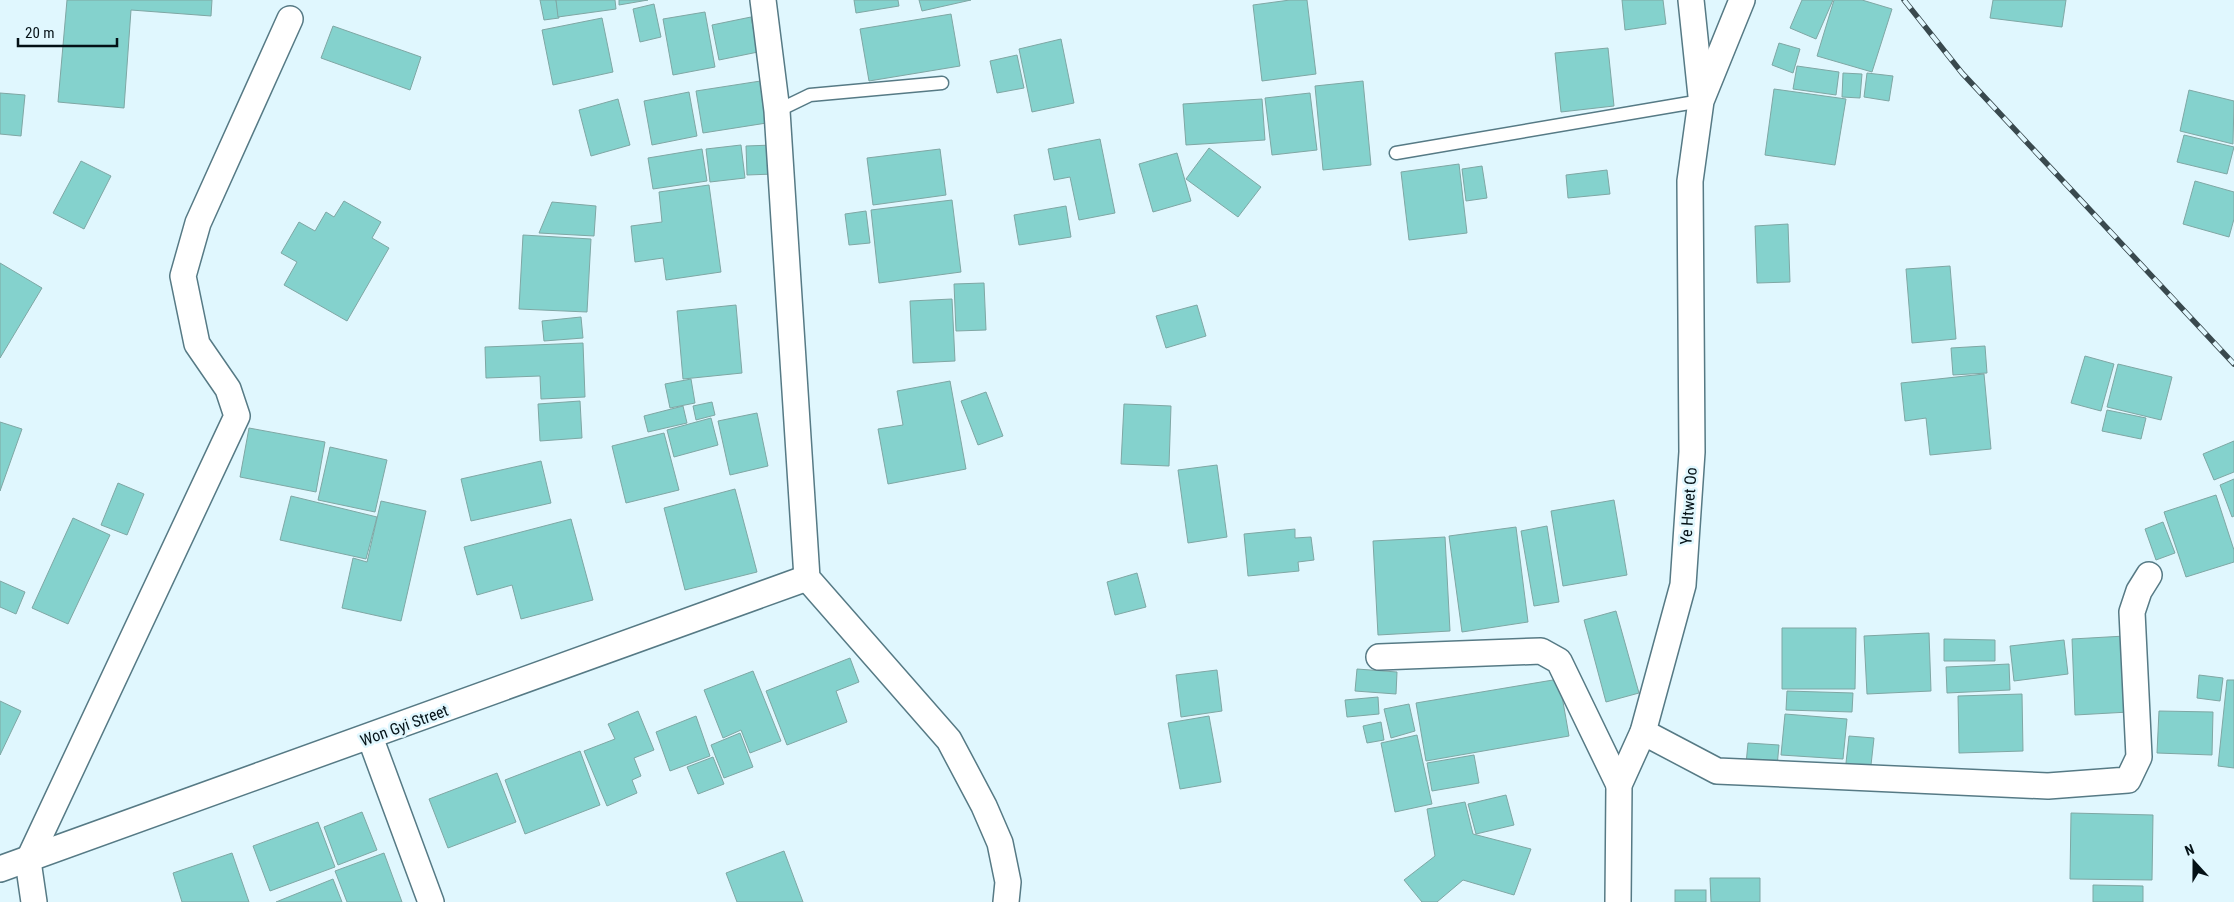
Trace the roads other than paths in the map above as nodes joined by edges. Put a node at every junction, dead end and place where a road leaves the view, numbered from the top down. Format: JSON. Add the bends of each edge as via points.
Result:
{"nodes":[{"id":1,"x":763,"y":0,"type":"edge"},
{"id":2,"x":1691,"y":0,"type":"edge"},
{"id":3,"x":1742,"y":0,"type":"edge"},
{"id":4,"x":290,"y":19,"type":"dead end"},
{"id":5,"x":942,"y":83,"type":"dead end"},
{"id":6,"x":1701,"y":101,"type":"junction"},
{"id":7,"x":777,"y":111,"type":"junction"},
{"id":8,"x":1396,"y":154,"type":"dead end"},
{"id":9,"x":2149,"y":575,"type":"dead end"},
{"id":10,"x":806,"y":578,"type":"junction"},
{"id":11,"x":1379,"y":657,"type":"dead end"},
{"id":12,"x":1643,"y":732,"type":"junction"},
{"id":13,"x":370,"y":737,"type":"junction"},
{"id":14,"x":1620,"y":785,"type":"junction"},
{"id":15,"x":28,"y":861,"type":"junction"},
{"id":16,"x":0,"y":870,"type":"edge"},
{"id":17,"x":34,"y":902,"type":"edge"},
{"id":18,"x":431,"y":902,"type":"edge"},
{"id":19,"x":1006,"y":902,"type":"edge"},
{"id":20,"x":1618,"y":902,"type":"edge"}],
"edges":[{"from":1,"to":7,"type":"street"},
{"from":2,"to":6,"type":"street"},
{"from":3,"to":6,"type":"street"},
{"from":4,"to":15,"type":"street","via":[[198,223],[183,276],[198,344],[228,388],[237,416]]},
{"from":5,"to":7,"type":"lane","via":[[810,95]]},
{"from":6,"to":8,"type":"lane"},
{"from":6,"to":12,"type":"street","name":"Ye Htwet Oo","via":[[1690,181],[1692,452],[1683,585]]},
{"from":7,"to":10,"type":"street"},
{"from":9,"to":12,"type":"street","via":[[2132,612],[2139,757],[2128,780],[2048,786],[1717,771]]},
{"from":10,"to":13,"type":"street","name":"Won Gyi Street"},
{"from":10,"to":19,"type":"street","via":[[949,740],[1000,843],[1008,882]]},
{"from":11,"to":14,"type":"street","via":[[1542,651],[1559,661]]},
{"from":12,"to":14,"type":"street","name":"Ye Htwet Oo"},
{"from":13,"to":15,"type":"street","name":"Won Gyi Street"},
{"from":13,"to":18,"type":"street"},
{"from":14,"to":20,"type":"street","name":"Ye Htwet Oo"},
{"from":15,"to":16,"type":"street","name":"Won Gyi Street"},
{"from":15,"to":17,"type":"street"}]}
